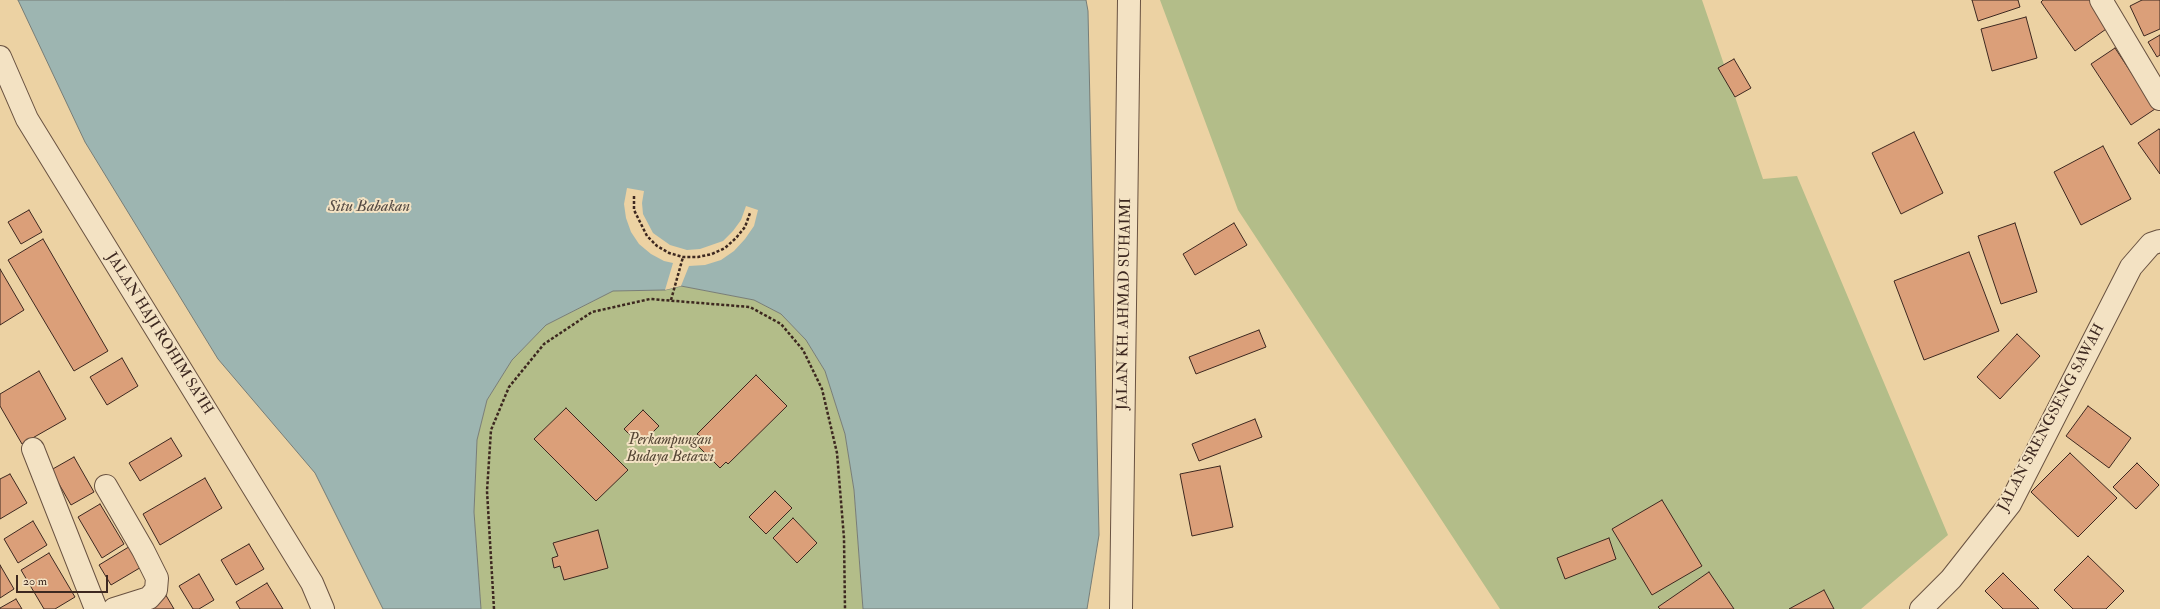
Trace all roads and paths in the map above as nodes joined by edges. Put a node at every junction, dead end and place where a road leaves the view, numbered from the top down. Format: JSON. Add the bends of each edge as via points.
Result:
{"nodes":[{"id":1,"x":1129,"y":0,"type":"edge"},
{"id":2,"x":2101,"y":0,"type":"edge"},
{"id":3,"x":0,"y":58,"type":"edge"},
{"id":4,"x":2160,"y":99,"type":"edge"},
{"id":5,"x":634,"y":196,"type":"dead end"},
{"id":6,"x":750,"y":213,"type":"dead end"},
{"id":7,"x":2160,"y":241,"type":"edge"},
{"id":8,"x":683,"y":257,"type":"junction"},
{"id":9,"x":671,"y":300,"type":"junction"},
{"id":10,"x":33,"y":449,"type":"dead end"},
{"id":11,"x":106,"y":486,"type":"dead end"},
{"id":12,"x":96,"y":609,"type":"edge"},
{"id":13,"x":114,"y":609,"type":"edge"},
{"id":14,"x":323,"y":609,"type":"edge"},
{"id":15,"x":494,"y":609,"type":"edge"},
{"id":16,"x":845,"y":609,"type":"edge"},
{"id":17,"x":1121,"y":609,"type":"edge"},
{"id":18,"x":1921,"y":609,"type":"edge"}],
"edges":[{"from":1,"to":17,"type":"street","name":"JALAN KH. AHMAD SUHAIMI"},
{"from":2,"to":4,"type":"street"},
{"from":3,"to":14,"type":"street","name":"JALAN HAJI ROHIM SA'IH","via":[[27,119],[312,583]]},
{"from":5,"to":8,"type":"path","via":[[634,210],[647,236],[657,246]]},
{"from":6,"to":8,"type":"path","via":[[745,227],[725,248],[698,257]]},
{"from":7,"to":18,"type":"street","name":"JALAN SRENGSENG SAWAH","via":[[2151,244],[2131,267],[2010,504],[1951,580]]},
{"from":8,"to":9,"type":"path"},
{"from":9,"to":15,"type":"path","via":[[650,299],[592,312],[544,344],[509,387],[492,430],[487,491]]},
{"from":9,"to":16,"type":"path","via":[[750,307],[781,324],[803,350],[822,390],[837,453],[844,538]]},
{"from":10,"to":12,"type":"street"},
{"from":11,"to":13,"type":"street","via":[[157,578],[156,590],[149,598]]}]}
